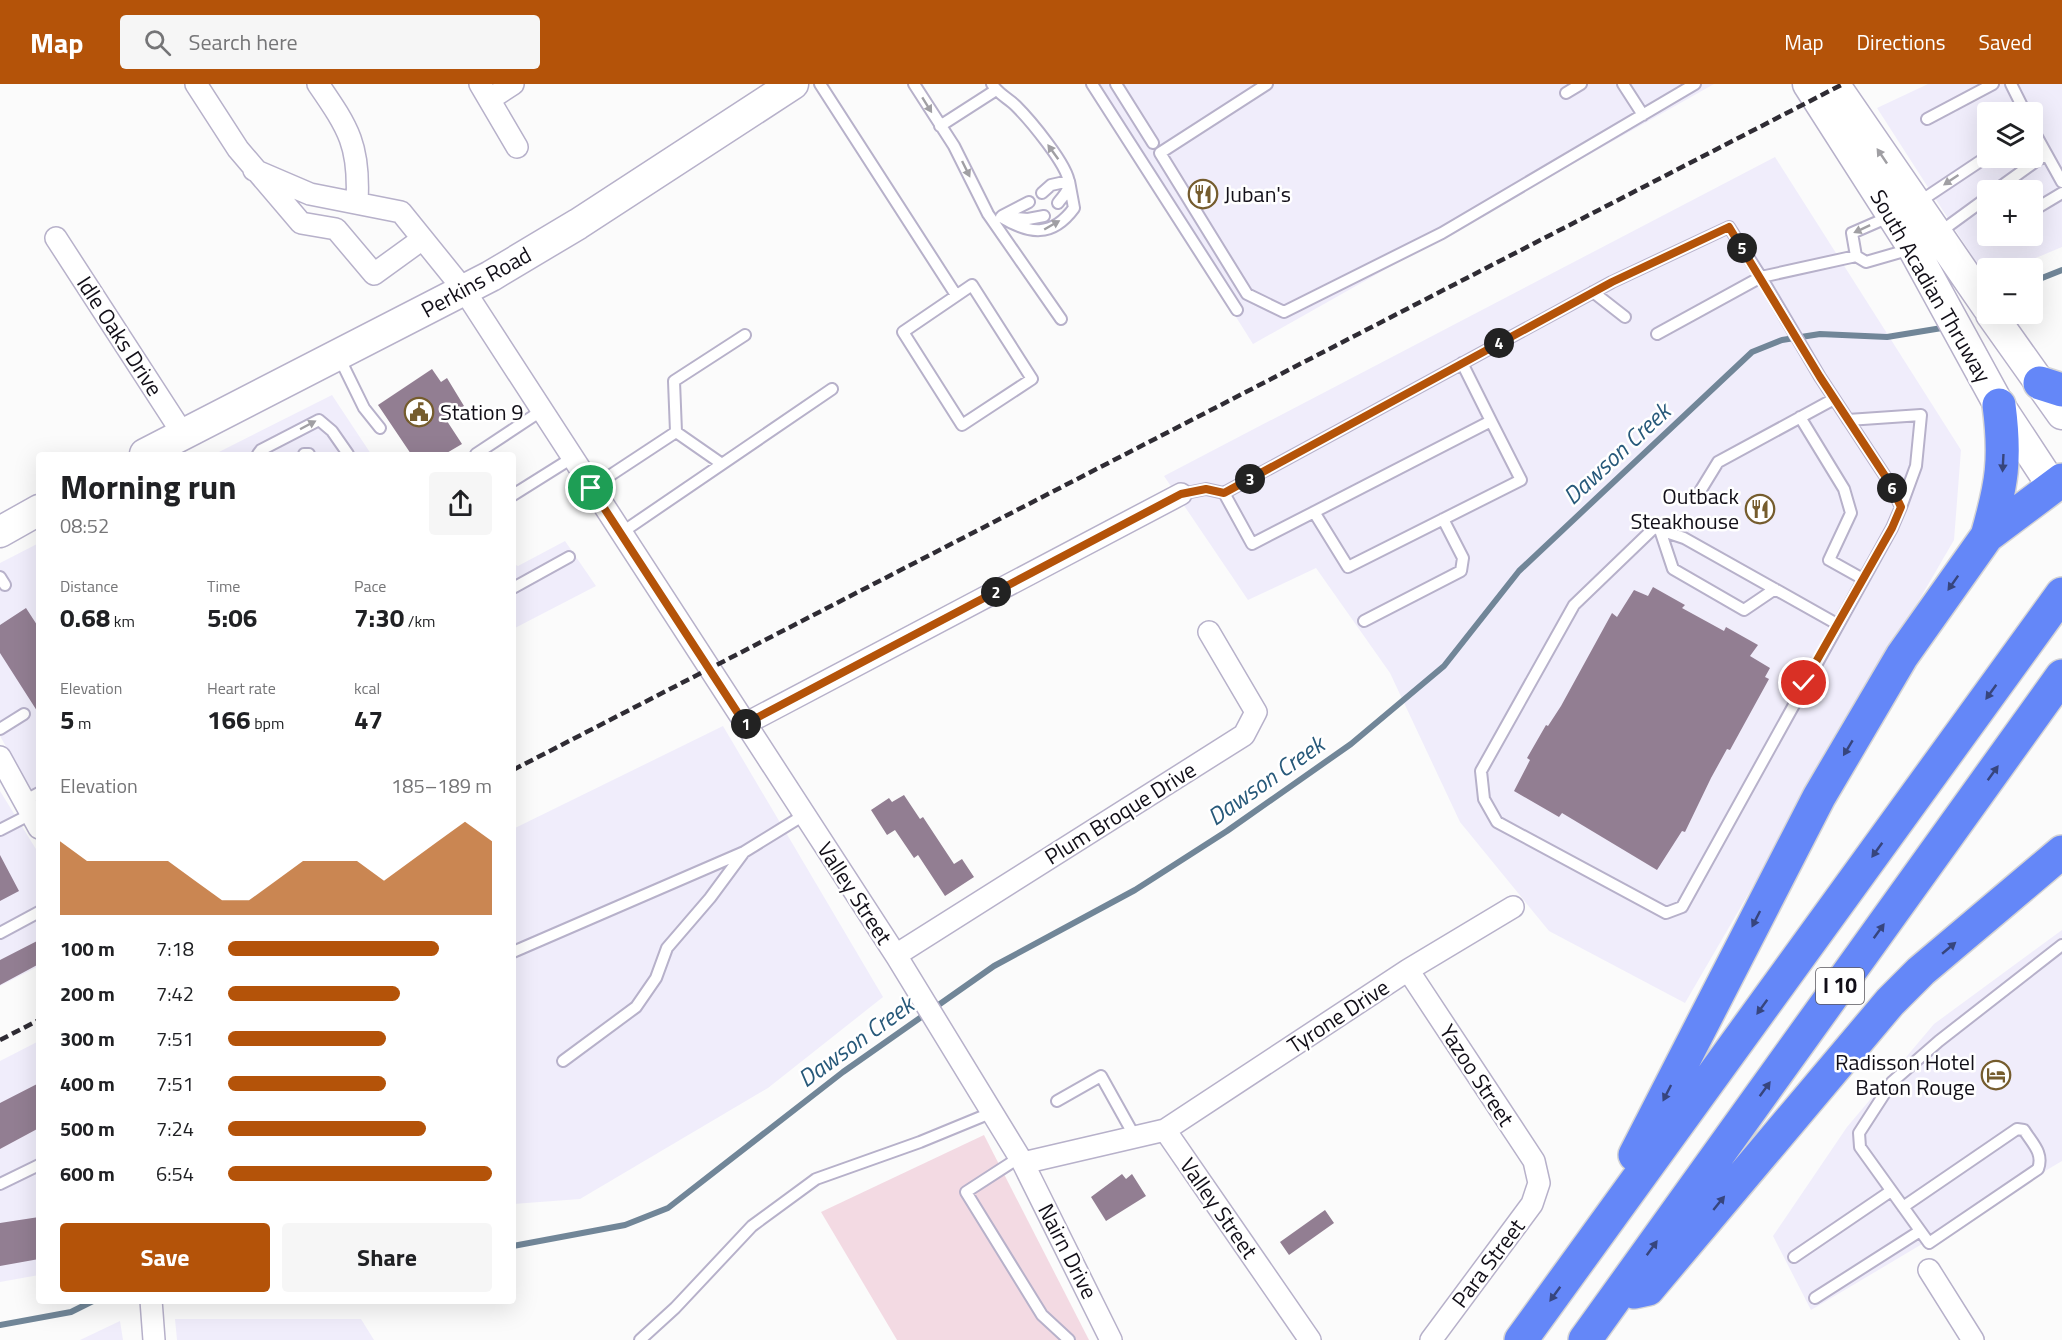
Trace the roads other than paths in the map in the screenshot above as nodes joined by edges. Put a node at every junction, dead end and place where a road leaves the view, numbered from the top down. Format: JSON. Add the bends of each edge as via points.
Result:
{"nodes":[{"id":1,"x":196,"y":84,"type":"edge"},
{"id":2,"x":318,"y":84,"type":"edge"},
{"id":3,"x":513,"y":84,"type":"edge"},
{"id":4,"x":794,"y":84,"type":"edge"},
{"id":5,"x":820,"y":84,"type":"edge"},
{"id":6,"x":914,"y":84,"type":"edge"},
{"id":7,"x":1092,"y":84,"type":"edge"},
{"id":8,"x":1116,"y":84,"type":"edge"},
{"id":9,"x":1267,"y":84,"type":"edge"},
{"id":10,"x":1581,"y":84,"type":"edge"},
{"id":11,"x":1623,"y":84,"type":"edge"},
{"id":12,"x":1695,"y":84,"type":"edge"},
{"id":13,"x":1808,"y":84,"type":"edge"},
{"id":14,"x":1834,"y":84,"type":"edge"},
{"id":15,"x":1993,"y":84,"type":"edge"},
{"id":16,"x":2011,"y":84,"type":"edge"},
{"id":17,"x":994,"y":87,"type":"edge"},
{"id":18,"x":485,"y":92,"type":"edge"},
{"id":19,"x":1566,"y":93,"type":"dead end"},
{"id":20,"x":2020,"y":102,"type":"edge"},
{"id":21,"x":1643,"y":115,"type":"junction"},
{"id":22,"x":1927,"y":119,"type":"dead end"},
{"id":23,"x":940,"y":126,"type":"junction"},
{"id":24,"x":1154,"y":143,"type":"dead end"},
{"id":25,"x":517,"y":147,"type":"dead end"},
{"id":26,"x":2043,"y":148,"type":"edge"},
{"id":27,"x":2046,"y":154,"type":"junction"},
{"id":28,"x":1977,"y":163,"type":"edge"},
{"id":29,"x":254,"y":170,"type":"junction"},
{"id":30,"x":2010,"y":180,"type":"edge"},
{"id":31,"x":1069,"y":181,"type":"junction"},
{"id":32,"x":2062,"y":183,"type":"edge"},
{"id":33,"x":1042,"y":193,"type":"dead end"},
{"id":34,"x":2062,"y":194,"type":"edge"},
{"id":35,"x":357,"y":202,"type":"junction"},
{"id":36,"x":1029,"y":202,"type":"dead end"},
{"id":37,"x":1058,"y":203,"type":"dead end"},
{"id":38,"x":1977,"y":204,"type":"edge"},
{"id":39,"x":2043,"y":205,"type":"edge"},
{"id":40,"x":1904,"y":210,"type":"junction"},
{"id":41,"x":988,"y":214,"type":"junction"},
{"id":42,"x":1001,"y":216,"type":"junction"},
{"id":43,"x":1044,"y":216,"type":"dead end"},
{"id":44,"x":56,"y":238,"type":"dead end"},
{"id":45,"x":421,"y":240,"type":"junction"},
{"id":46,"x":1924,"y":242,"type":"junction"},
{"id":47,"x":1856,"y":256,"type":"junction"},
{"id":48,"x":1761,"y":277,"type":"junction"},
{"id":49,"x":465,"y":290,"type":"junction"},
{"id":50,"x":1593,"y":292,"type":"junction"},
{"id":51,"x":1977,"y":293,"type":"edge"},
{"id":52,"x":956,"y":295,"type":"junction"},
{"id":53,"x":1237,"y":310,"type":"dead end"},
{"id":54,"x":1625,"y":316,"type":"dead end"},
{"id":55,"x":1061,"y":319,"type":"dead end"},
{"id":56,"x":1998,"y":324,"type":"edge"},
{"id":57,"x":1657,"y":334,"type":"dead end"},
{"id":58,"x":745,"y":335,"type":"dead end"},
{"id":59,"x":339,"y":357,"type":"junction"},
{"id":60,"x":1462,"y":363,"type":"junction"},
{"id":61,"x":2051,"y":387,"type":"edge"},
{"id":62,"x":832,"y":389,"type":"dead end"},
{"id":63,"x":1834,"y":399,"type":"junction"},
{"id":64,"x":1999,"y":405,"type":"junction"},
{"id":65,"x":541,"y":411,"type":"junction"},
{"id":66,"x":2062,"y":414,"type":"edge"},
{"id":67,"x":1800,"y":417,"type":"junction"},
{"id":68,"x":1848,"y":420,"type":"junction"},
{"id":69,"x":1491,"y":421,"type":"junction"},
{"id":70,"x":380,"y":428,"type":"dead end"},
{"id":71,"x":676,"y":432,"type":"junction"},
{"id":72,"x":183,"y":434,"type":"junction"},
{"id":73,"x":155,"y":452,"type":"edge"},
{"id":74,"x":260,"y":452,"type":"edge"},
{"id":75,"x":347,"y":452,"type":"edge"},
{"id":76,"x":479,"y":452,"type":"edge"},
{"id":77,"x":572,"y":458,"type":"junction"},
{"id":78,"x":722,"y":464,"type":"junction"},
{"id":79,"x":2058,"y":484,"type":"edge"},
{"id":80,"x":591,"y":488,"type":"junction"},
{"id":81,"x":516,"y":493,"type":"edge"},
{"id":82,"x":1224,"y":493,"type":"junction"},
{"id":83,"x":1699,"y":493,"type":"dead end"},
{"id":84,"x":1181,"y":494,"type":"joint"},
{"id":85,"x":1901,"y":507,"type":"junction"},
{"id":86,"x":36,"y":512,"type":"edge"},
{"id":87,"x":1314,"y":512,"type":"junction"},
{"id":88,"x":1443,"y":519,"type":"junction"},
{"id":89,"x":1660,"y":530,"type":"junction"},
{"id":90,"x":0,"y":532,"type":"edge"},
{"id":91,"x":621,"y":533,"type":"junction"},
{"id":92,"x":1988,"y":536,"type":"junction"},
{"id":93,"x":569,"y":557,"type":"dead end"},
{"id":94,"x":1863,"y":579,"type":"junction"},
{"id":95,"x":516,"y":586,"type":"edge"},
{"id":96,"x":1775,"y":589,"type":"junction"},
{"id":97,"x":2062,"y":594,"type":"edge"},
{"id":98,"x":1364,"y":621,"type":"dead end"},
{"id":99,"x":1837,"y":624,"type":"junction"},
{"id":100,"x":1209,"y":632,"type":"dead end"},
{"id":101,"x":2062,"y":676,"type":"edge"},
{"id":102,"x":24,"y":714,"type":"dead end"},
{"id":103,"x":745,"y":724,"type":"junction"},
{"id":104,"x":0,"y":729,"type":"edge"},
{"id":105,"x":2,"y":764,"type":"edge"},
{"id":106,"x":33,"y":809,"type":"edge"},
{"id":107,"x":804,"y":815,"type":"junction"},
{"id":108,"x":0,"y":830,"type":"edge"},
{"id":109,"x":744,"y":852,"type":"junction"},
{"id":110,"x":2055,"y":862,"type":"edge"},
{"id":111,"x":1513,"y":907,"type":"dead end"},
{"id":112,"x":36,"y":914,"type":"edge"},
{"id":113,"x":0,"y":933,"type":"edge"},
{"id":114,"x":2062,"y":945,"type":"edge"},
{"id":115,"x":516,"y":951,"type":"edge"},
{"id":116,"x":896,"y":956,"type":"junction"},
{"id":117,"x":1407,"y":970,"type":"junction"},
{"id":118,"x":564,"y":1061,"type":"dead end"},
{"id":119,"x":1057,"y":1101,"type":"dead end"},
{"id":120,"x":993,"y":1112,"type":"junction"},
{"id":121,"x":1165,"y":1130,"type":"junction"},
{"id":122,"x":1135,"y":1137,"type":"junction"},
{"id":123,"x":1021,"y":1160,"type":"junction"},
{"id":124,"x":36,"y":1166,"type":"edge"},
{"id":125,"x":1539,"y":1183,"type":"joint"},
{"id":126,"x":0,"y":1184,"type":"edge"},
{"id":127,"x":1891,"y":1191,"type":"junction"},
{"id":128,"x":1903,"y":1208,"type":"junction"},
{"id":129,"x":1920,"y":1231,"type":"junction"},
{"id":130,"x":1588,"y":1248,"type":"junction"},
{"id":131,"x":1794,"y":1257,"type":"dead end"},
{"id":132,"x":1929,"y":1270,"type":"dead end"},
{"id":133,"x":1618,"y":1295,"type":"junction"},
{"id":134,"x":1815,"y":1298,"type":"dead end"},
{"id":135,"x":151,"y":1304,"type":"edge"},
{"id":136,"x":1065,"y":1338,"type":"edge"},
{"id":137,"x":154,"y":1340,"type":"edge"},
{"id":138,"x":640,"y":1340,"type":"edge"},
{"id":139,"x":1111,"y":1340,"type":"edge"},
{"id":140,"x":1310,"y":1340,"type":"edge"},
{"id":141,"x":1431,"y":1340,"type":"edge"},
{"id":142,"x":1521,"y":1340,"type":"edge"},
{"id":143,"x":1585,"y":1340,"type":"edge"},
{"id":144,"x":1973,"y":1340,"type":"edge"}],
"edges":[{"from":1,"to":29,"type":"street"},
{"from":2,"to":35,"type":"street","via":[[347,127],[359,168]]},
{"from":3,"to":18,"type":"street"},
{"from":4,"to":49,"type":"main road","name":"Perkins Road","via":[[568,230]]},
{"from":5,"to":52,"type":"lane"},
{"from":6,"to":23,"type":"lane","one_way":true},
{"from":7,"to":53,"type":"lane"},
{"from":8,"to":24,"type":"lane"},
{"from":9,"to":21,"type":"lane","via":[[1160,153],[1247,294],[1284,312],[1443,233]]},
{"from":10,"to":19,"type":"lane"},
{"from":11,"to":21,"type":"lane"},
{"from":12,"to":21,"type":"lane"},
{"from":13,"to":40,"type":"main road","name":"South Acadian Thruway"},
{"from":40,"to":14,"type":"main road","name":"South Acadian Thruway","one_way":true},
{"from":15,"to":22,"type":"lane"},
{"from":16,"to":20,"type":"lane"},
{"from":17,"to":23,"type":"lane"},
{"from":31,"to":17,"type":"lane","one_way":true,"via":[[1057,157],[1016,105]]},
{"from":18,"to":25,"type":"street"},
{"from":23,"to":41,"type":"lane","one_way":true},
{"from":26,"to":27,"type":"lane"},
{"from":27,"to":30,"type":"lane"},
{"from":27,"to":32,"type":"lane"},
{"from":28,"to":40,"type":"lane","one_way":true},
{"from":29,"to":35,"type":"street","name":"Valley Street","via":[[310,194]]},
{"from":29,"to":45,"type":"street","via":[[301,223],[336,229],[374,274]]},
{"from":31,"to":33,"type":"lane","via":[[1051,184]]},
{"from":31,"to":37,"type":"lane","via":[[1067,192]]},
{"from":42,"to":31,"type":"lane","one_way":true,"via":[[1022,229],[1043,231],[1069,216],[1074,208]]},
{"from":34,"to":39,"type":"lane"},
{"from":35,"to":45,"type":"street","name":"Valley Street","via":[[401,212]]},
{"from":36,"to":42,"type":"lane"},
{"from":38,"to":46,"type":"lane"},
{"from":40,"to":46,"type":"main road","name":"South Acadian Thruway"},
{"from":40,"to":47,"type":"lane","one_way":true,"via":[[1852,233]]},
{"from":41,"to":42,"type":"lane"},
{"from":41,"to":55,"type":"lane"},
{"from":42,"to":43,"type":"lane"},
{"from":44,"to":72,"type":"street","name":"Idle Oaks Drive"},
{"from":45,"to":49,"type":"street","name":"Valley Street"},
{"from":46,"to":47,"type":"lane","via":[[1866,262]]},
{"from":46,"to":51,"type":"main road","name":"South Acadian Thruway","via":[[1964,275]]},
{"from":46,"to":64,"type":"main road","name":"South Acadian Thruway","via":[[1932,283]]},
{"from":47,"to":48,"type":"lane"},
{"from":48,"to":50,"type":"lane","via":[[1729,227]]},
{"from":48,"to":57,"type":"lane"},
{"from":48,"to":63,"type":"lane"},
{"from":49,"to":59,"type":"main road","name":"Perkins Road"},
{"from":49,"to":65,"type":"street","name":"Valley Street"},
{"from":50,"to":54,"type":"lane"},
{"from":50,"to":60,"type":"lane"},
{"from":52,"to":52,"type":"lane","via":[[972,285],[1032,379],[962,425],[903,332]]},
{"from":56,"to":61,"type":"main road","name":"South Acadian Thruway"},
{"from":58,"to":71,"type":"lane","via":[[674,381]]},
{"from":59,"to":70,"type":"lane","via":[[364,408]]},
{"from":59,"to":72,"type":"main road","name":"Perkins Road"},
{"from":60,"to":69,"type":"lane"},
{"from":60,"to":82,"type":"lane"},
{"from":61,"to":66,"type":"main road","name":"South Acadian Thruway"},
{"from":62,"to":78,"type":"lane"},
{"from":63,"to":67,"type":"lane"},
{"from":63,"to":68,"type":"lane"},
{"from":64,"to":79,"type":"main road","name":"South Acadian Thruway"},
{"from":64,"to":92,"type":"highway","one_way":true,"via":[[2004,443],[2001,487]]},
{"from":65,"to":76,"type":"lane"},
{"from":65,"to":77,"type":"street","name":"Valley Street"},
{"from":67,"to":83,"type":"lane","via":[[1718,462]]},
{"from":67,"to":94,"type":"lane","via":[[1844,489],[1851,513],[1829,560]]},
{"from":68,"to":85,"type":"lane"},
{"from":68,"to":85,"type":"lane","via":[[1921,415],[1916,466]]},
{"from":69,"to":87,"type":"lane"},
{"from":69,"to":88,"type":"lane","via":[[1521,480]]},
{"from":71,"to":78,"type":"lane"},
{"from":71,"to":80,"type":"lane"},
{"from":72,"to":73,"type":"main road","name":"Perkins Road"},
{"from":74,"to":75,"type":"lane","one_way":true,"via":[[319,420]]},
{"from":77,"to":80,"type":"street","name":"Valley Street"},
{"from":77,"to":81,"type":"lane"},
{"from":78,"to":91,"type":"lane"},
{"from":79,"to":92,"type":"highway"},
{"from":80,"to":91,"type":"street","name":"Valley Street"},
{"from":82,"to":84,"type":"lane","via":[[1206,489]]},
{"from":82,"to":87,"type":"lane","via":[[1252,544]]},
{"from":84,"to":103,"type":"street"},
{"from":85,"to":94,"type":"lane"},
{"from":86,"to":90,"type":"main road"},
{"from":87,"to":88,"type":"lane","via":[[1348,567]]},
{"from":88,"to":98,"type":"lane","via":[[1463,558],[1461,571]]},
{"from":89,"to":96,"type":"lane","via":[[1684,538]]},
{"from":89,"to":96,"type":"lane","via":[[1673,569],[1744,610]]},
{"from":89,"to":99,"type":"lane","via":[[1654,528],[1574,605],[1481,771],[1484,799],[1497,822],[1666,914],[1682,907]]},
{"from":91,"to":103,"type":"street","name":"Valley Street"},
{"from":92,"to":130,"type":"highway","one_way":true,"via":[[1902,656],[1819,797]]},
{"from":93,"to":95,"type":"lane"},
{"from":94,"to":99,"type":"lane"},
{"from":96,"to":99,"type":"lane"},
{"from":97,"to":130,"type":"highway","number":"I 10","one_way":true},
{"from":100,"to":116,"type":"street","name":"Plum Broque Drive","via":[[1256,712],[1244,735]]},
{"from":133,"to":101,"type":"highway","number":"I 10","one_way":true},
{"from":102,"to":104,"type":"lane"},
{"from":103,"to":107,"type":"street","name":"Valley Street"},
{"from":105,"to":106,"type":"street"},
{"from":106,"to":108,"type":"lane"},
{"from":107,"to":109,"type":"lane"},
{"from":107,"to":116,"type":"street","name":"Valley Street"},
{"from":109,"to":115,"type":"lane"},
{"from":109,"to":118,"type":"lane","via":[[668,948],[656,978],[636,1007]]},
{"from":133,"to":110,"type":"highway","one_way":true,"via":[[1648,1289],[1890,1002],[1921,971]]},
{"from":111,"to":117,"type":"street","name":"Tyrone Drive"},
{"from":112,"to":113,"type":"lane"},
{"from":114,"to":127,"type":"lane","via":[[1939,1041],[1892,1082],[1874,1107],[1859,1133],[1860,1147]]},
{"from":116,"to":120,"type":"street","name":"Valley Street"},
{"from":117,"to":121,"type":"street","name":"Tyrone Drive"},
{"from":117,"to":125,"type":"street","name":"Yazoo Street","via":[[1534,1161]]},
{"from":119,"to":122,"type":"lane","via":[[1101,1076]]},
{"from":120,"to":123,"type":"street","name":"Valley Street"},
{"from":120,"to":138,"type":"lane","via":[[816,1179],[752,1226]]},
{"from":121,"to":122,"type":"street"},
{"from":121,"to":140,"type":"street","name":"Valley Street"},
{"from":122,"to":123,"type":"street"},
{"from":123,"to":136,"type":"lane","via":[[966,1192],[1042,1315]]},
{"from":123,"to":139,"type":"street","name":"Nairn Drive"},
{"from":124,"to":126,"type":"lane"},
{"from":125,"to":141,"type":"street","name":"Para Street","via":[[1532,1204]]},
{"from":127,"to":128,"type":"lane"},
{"from":127,"to":131,"type":"lane"},
{"from":128,"to":129,"type":"lane"},
{"from":128,"to":129,"type":"lane","via":[[2008,1133],[2024,1130],[2039,1152],[2038,1169],[1929,1244]]},
{"from":129,"to":134,"type":"lane"},
{"from":130,"to":142,"type":"highway","number":"I 10","one_way":true},
{"from":132,"to":144,"type":"street"},
{"from":133,"to":143,"type":"highway","number":"I 10"},
{"from":135,"to":137,"type":"street"}]}
